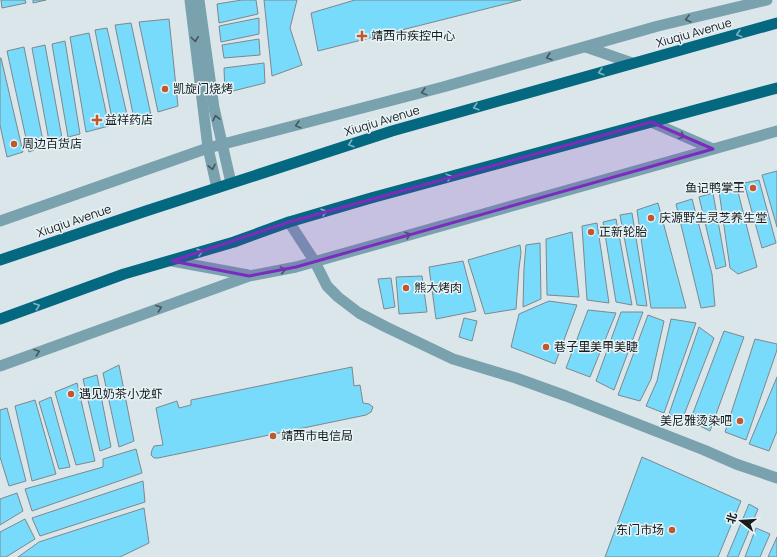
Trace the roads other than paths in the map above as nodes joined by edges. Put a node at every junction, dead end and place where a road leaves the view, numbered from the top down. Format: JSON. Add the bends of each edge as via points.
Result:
{"nodes":[{"id":1,"x":190,"y":0,"type":"edge"},
{"id":2,"x":199,"y":0,"type":"edge"},
{"id":3,"x":767,"y":0,"type":"edge"},
{"id":4,"x":777,"y":23,"type":"edge"},
{"id":5,"x":586,"y":47,"type":"junction"},
{"id":6,"x":632,"y":63,"type":"junction"},
{"id":7,"x":777,"y":88,"type":"edge"},
{"id":8,"x":651,"y":122,"type":"junction"},
{"id":9,"x":777,"y":131,"type":"edge"},
{"id":10,"x":222,"y":145,"type":"junction"},
{"id":11,"x":208,"y":148,"type":"junction"},
{"id":12,"x":713,"y":149,"type":"junction"},
{"id":13,"x":231,"y":183,"type":"junction"},
{"id":14,"x":217,"y":188,"type":"junction"},
{"id":15,"x":0,"y":221,"type":"edge"},
{"id":16,"x":289,"y":222,"type":"junction"},
{"id":17,"x":0,"y":260,"type":"edge"},
{"id":18,"x":172,"y":260,"type":"junction"},
{"id":19,"x":315,"y":262,"type":"junction"},
{"id":20,"x":249,"y":276,"type":"junction"},
{"id":21,"x":0,"y":319,"type":"edge"},
{"id":22,"x":0,"y":366,"type":"edge"},
{"id":23,"x":777,"y":478,"type":"edge"}],
"edges":[{"from":1,"to":11,"type":"street","one_way":true},
{"from":10,"to":2,"type":"street","one_way":true,"via":[[214,108]]},
{"from":3,"to":5,"type":"street","one_way":true,"via":[[658,26]]},
{"from":4,"to":6,"type":"main road","name":"Xiuqiu Avenue","one_way":true},
{"from":5,"to":6,"type":"street"},
{"from":5,"to":10,"type":"street","one_way":true},
{"from":6,"to":13,"type":"main road","name":"Xiuqiu Avenue","one_way":true,"via":[[392,130]]},
{"from":7,"to":8,"type":"main road"},
{"from":8,"to":12,"type":"street","one_way":true},
{"from":16,"to":8,"type":"main road","one_way":true},
{"from":9,"to":12,"type":"street"},
{"from":10,"to":11,"type":"street"},
{"from":10,"to":13,"type":"street"},
{"from":11,"to":14,"type":"street","one_way":true},
{"from":11,"to":15,"type":"street"},
{"from":19,"to":12,"type":"street","one_way":true},
{"from":13,"to":14,"type":"main road","name":"Xiuqiu Avenue"},
{"from":14,"to":17,"type":"main road","name":"Xiuqiu Avenue"},
{"from":18,"to":16,"type":"main road","one_way":true,"via":[[234,242]]},
{"from":16,"to":19,"type":"street"},
{"from":18,"to":20,"type":"street"},
{"from":21,"to":18,"type":"main road","one_way":true,"via":[[124,274]]},
{"from":20,"to":19,"type":"street","one_way":true},
{"from":19,"to":23,"type":"street","via":[[327,286],[359,313],[453,359],[566,396]]},
{"from":22,"to":20,"type":"street","one_way":true}]}
